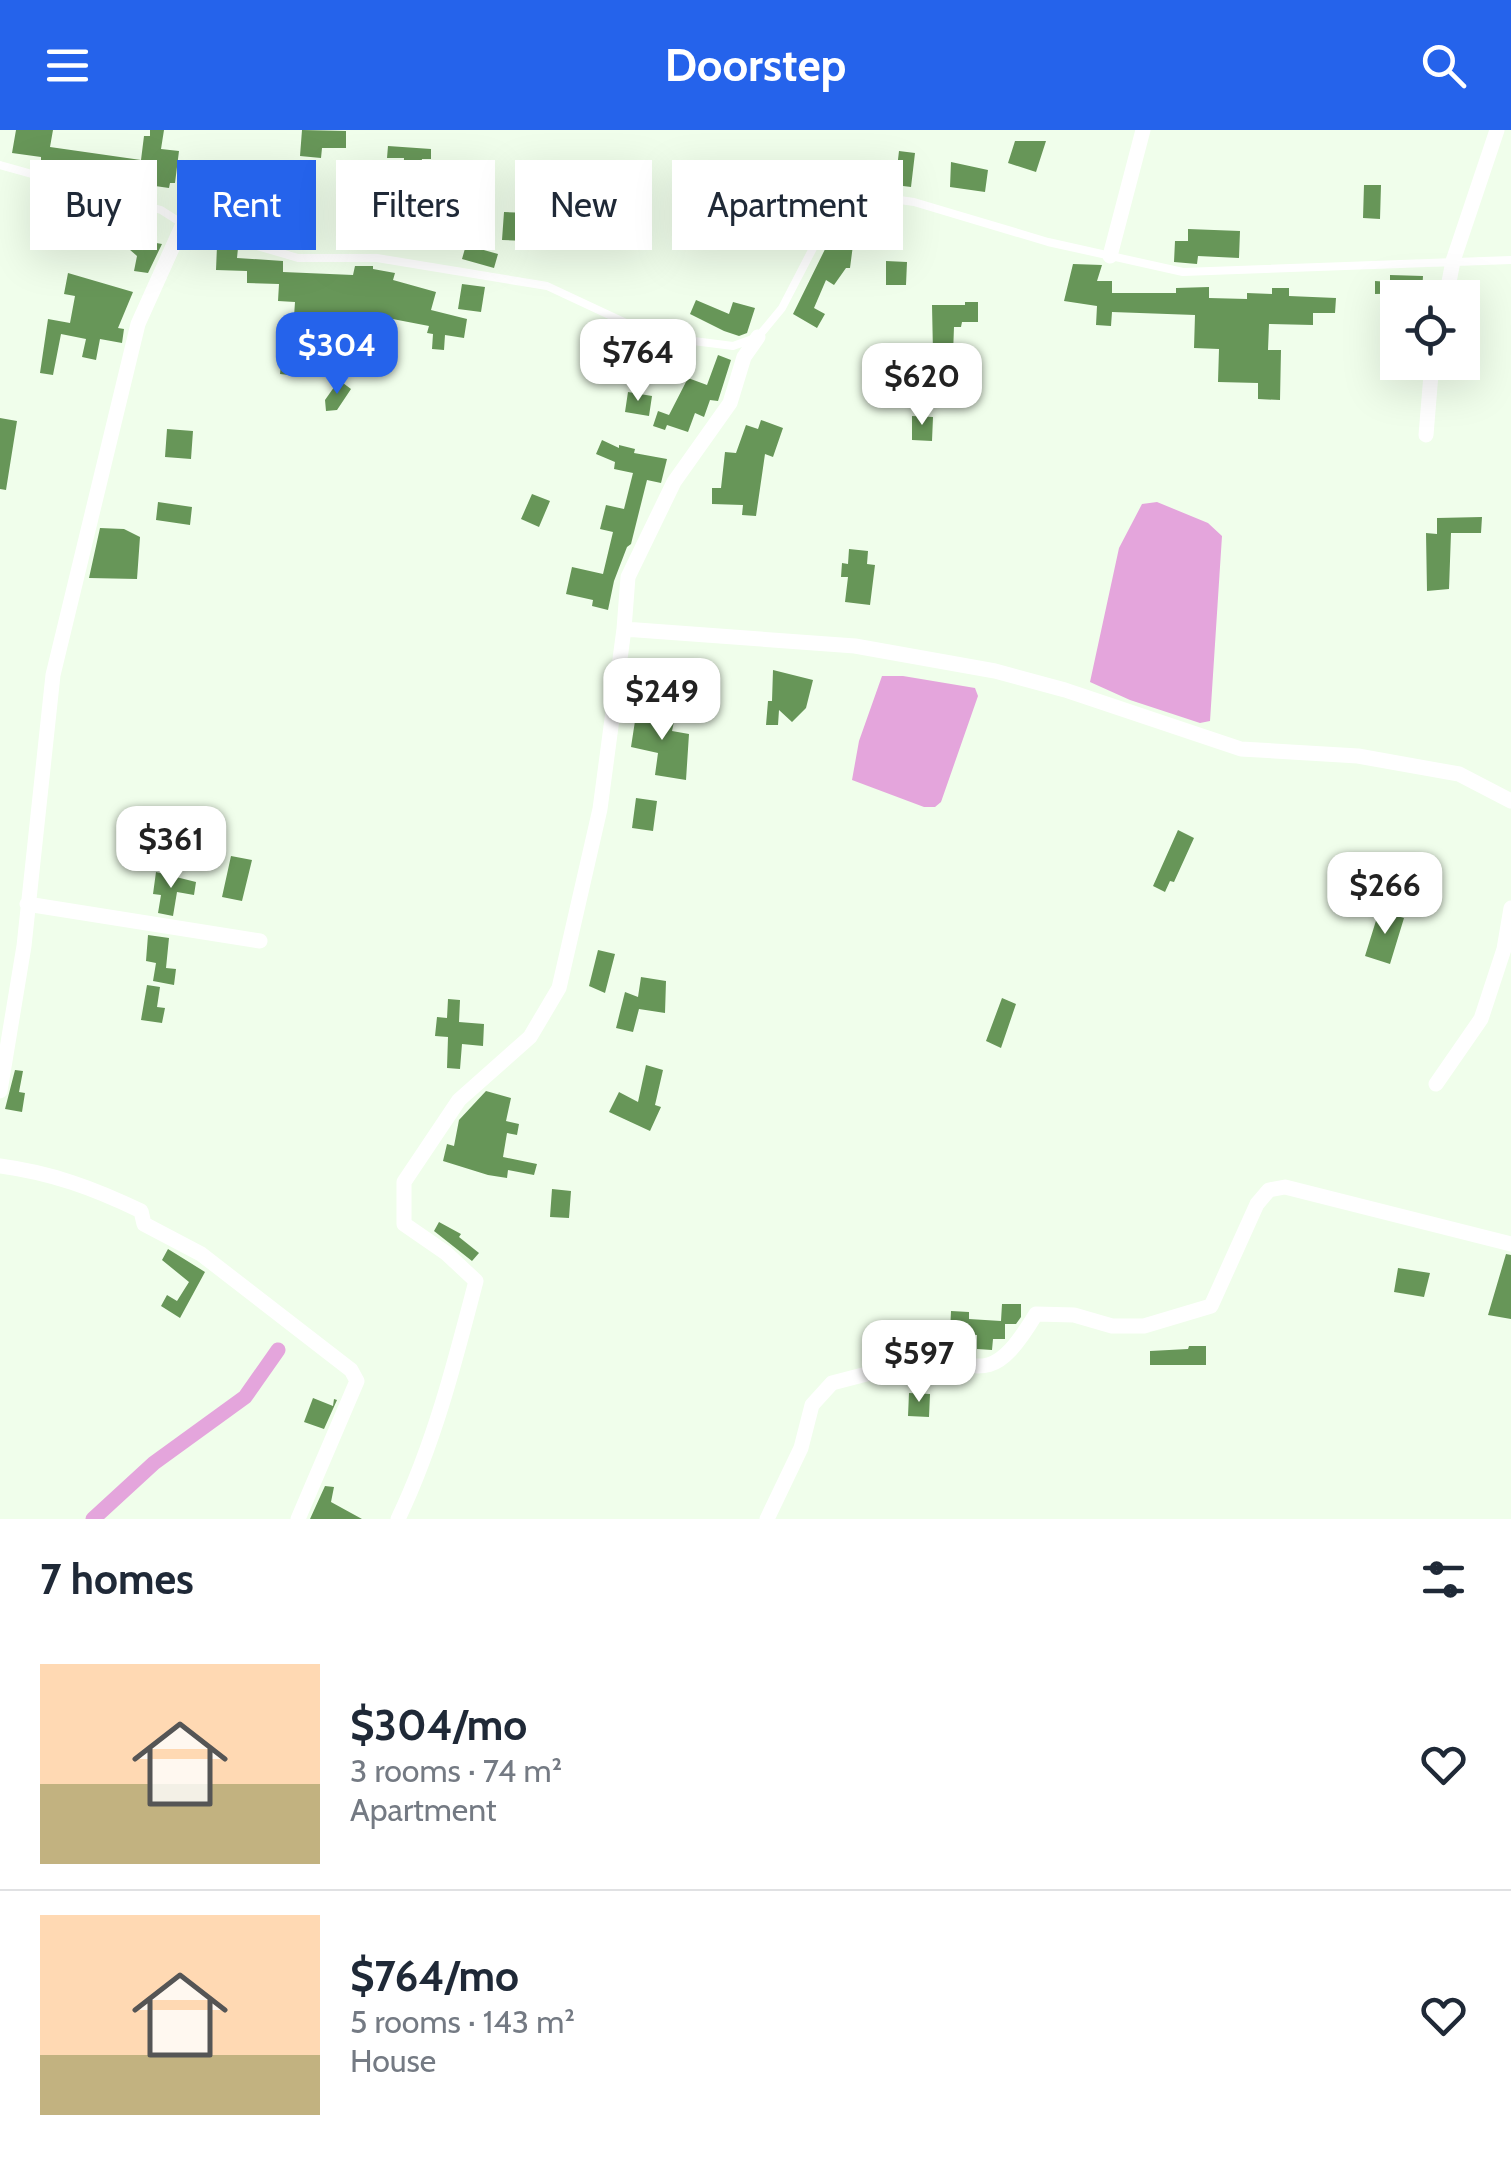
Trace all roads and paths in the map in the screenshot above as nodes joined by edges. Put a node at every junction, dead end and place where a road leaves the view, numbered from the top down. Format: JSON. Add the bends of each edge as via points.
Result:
{"nodes":[{"id":1,"x":1143,"y":130,"type":"edge"},
{"id":2,"x":1497,"y":130,"type":"edge"},
{"id":3,"x":0,"y":165,"type":"edge"},
{"id":4,"x":177,"y":220,"type":"edge"},
{"id":5,"x":177,"y":237,"type":"edge"},
{"id":6,"x":271,"y":250,"type":"edge"},
{"id":7,"x":1110,"y":256,"type":"junction"},
{"id":8,"x":1511,"y":260,"type":"edge"},
{"id":9,"x":1453,"y":261,"type":"junction"},
{"id":10,"x":1449,"y":280,"type":"edge"},
{"id":11,"x":758,"y":337,"type":"junction"},
{"id":12,"x":1431,"y":380,"type":"edge"},
{"id":13,"x":1426,"y":435,"type":"dead end"},
{"id":14,"x":624,"y":629,"type":"junction"},
{"id":15,"x":1511,"y":801,"type":"edge"},
{"id":16,"x":26,"y":904,"type":"junction"},
{"id":17,"x":1511,"y":908,"type":"edge"},
{"id":18,"x":260,"y":941,"type":"dead end"},
{"id":19,"x":1436,"y":1084,"type":"dead end"},
{"id":20,"x":0,"y":1091,"type":"edge"},
{"id":21,"x":0,"y":1167,"type":"edge"},
{"id":22,"x":1511,"y":1244,"type":"edge"},
{"id":23,"x":298,"y":1519,"type":"edge"},
{"id":24,"x":398,"y":1519,"type":"edge"},
{"id":25,"x":767,"y":1519,"type":"edge"}],
"edges":[{"from":1,"to":7,"type":"street"},
{"from":2,"to":9,"type":"street"},
{"from":3,"to":4,"type":"lane"},
{"from":5,"to":16,"type":"street","via":[[138,324],[53,675]]},
{"from":6,"to":11,"type":"lane","via":[[298,258],[377,258],[546,286],[654,336],[733,346]]},
{"from":7,"to":9,"type":"lane","via":[[1183,272]]},
{"from":7,"to":11,"type":"lane","via":[[914,202],[851,200],[825,224],[782,308]]},
{"from":8,"to":9,"type":"lane"},
{"from":9,"to":10,"type":"street"},
{"from":11,"to":14,"type":"street","via":[[744,357],[730,404],[674,482],[628,577]]},
{"from":12,"to":13,"type":"street"},
{"from":14,"to":15,"type":"street","via":[[855,646],[995,671],[1242,749],[1358,756],[1459,774]]},
{"from":14,"to":24,"type":"street","via":[[600,809],[560,988],[530,1037],[459,1100],[404,1182],[404,1224],[476,1281],[455,1363]]},
{"from":16,"to":18,"type":"street"},
{"from":16,"to":20,"type":"street"},
{"from":17,"to":19,"type":"street","via":[[1481,1019]]},
{"from":21,"to":23,"type":"street","via":[[74,1181],[201,1254],[351,1370],[357,1380]]},
{"from":22,"to":25,"type":"street","via":[[1314,1194],[1269,1190],[1211,1306],[1144,1326],[1036,1314],[1016,1347],[994,1365],[971,1368],[915,1350],[882,1370],[832,1383],[812,1405],[801,1448]]}]}
